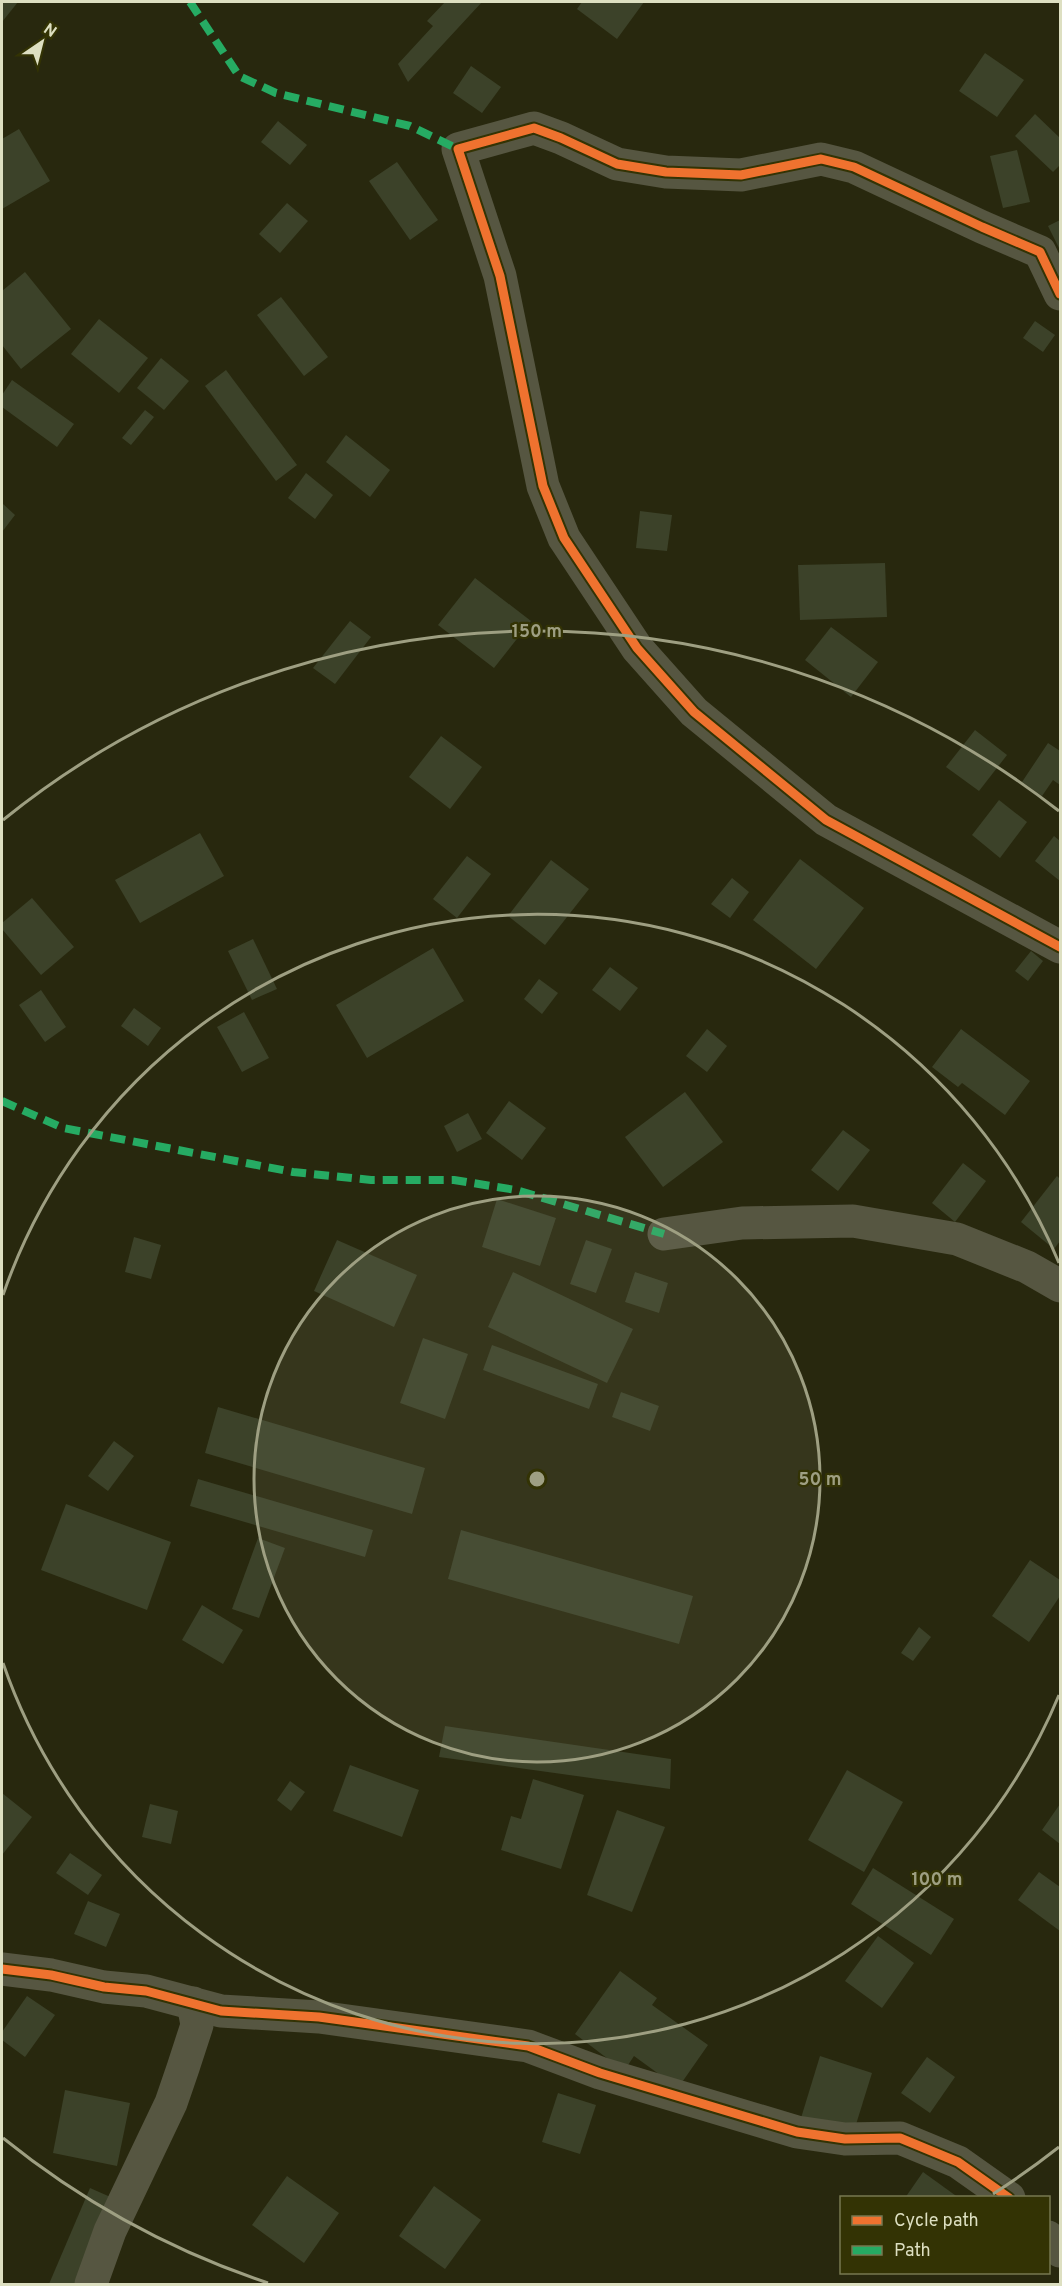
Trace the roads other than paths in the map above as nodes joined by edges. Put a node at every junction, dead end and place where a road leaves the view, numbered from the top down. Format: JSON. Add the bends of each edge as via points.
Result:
{"nodes":[{"id":1,"x":1060,"y":294,"type":"edge"},
{"id":2,"x":1060,"y":947,"type":"edge"},
{"id":3,"x":664,"y":1234,"type":"dead end"},
{"id":4,"x":1060,"y":1286,"type":"edge"},
{"id":5,"x":2,"y":1968,"type":"edge"},
{"id":6,"x":193,"y":2003,"type":"junction"},
{"id":7,"x":1006,"y":2196,"type":"edge"},
{"id":8,"x":1050,"y":2239,"type":"edge"},
{"id":9,"x":1060,"y":2251,"type":"edge"},
{"id":10,"x":91,"y":2284,"type":"edge"}],
"edges":[{"from":1,"to":2,"type":"street","via":[[1040,252],[843,164],[820,159],[741,175],[666,172],[616,164],[534,128],[458,149],[500,276],[543,486],[564,538],[637,648],[694,712],[826,820]]},
{"from":3,"to":4,"type":"street","via":[[742,1223],[853,1221],[957,1239],[1027,1267]]},
{"from":5,"to":6,"type":"street","via":[[146,1991]]},
{"from":6,"to":7,"type":"street","via":[[221,2011],[319,2017],[528,2046],[600,2073],[797,2132],[845,2139],[900,2138],[958,2162]]},
{"from":6,"to":10,"type":"street","via":[[197,2025],[177,2085],[110,2232]]},
{"from":8,"to":9,"type":"street"}]}
